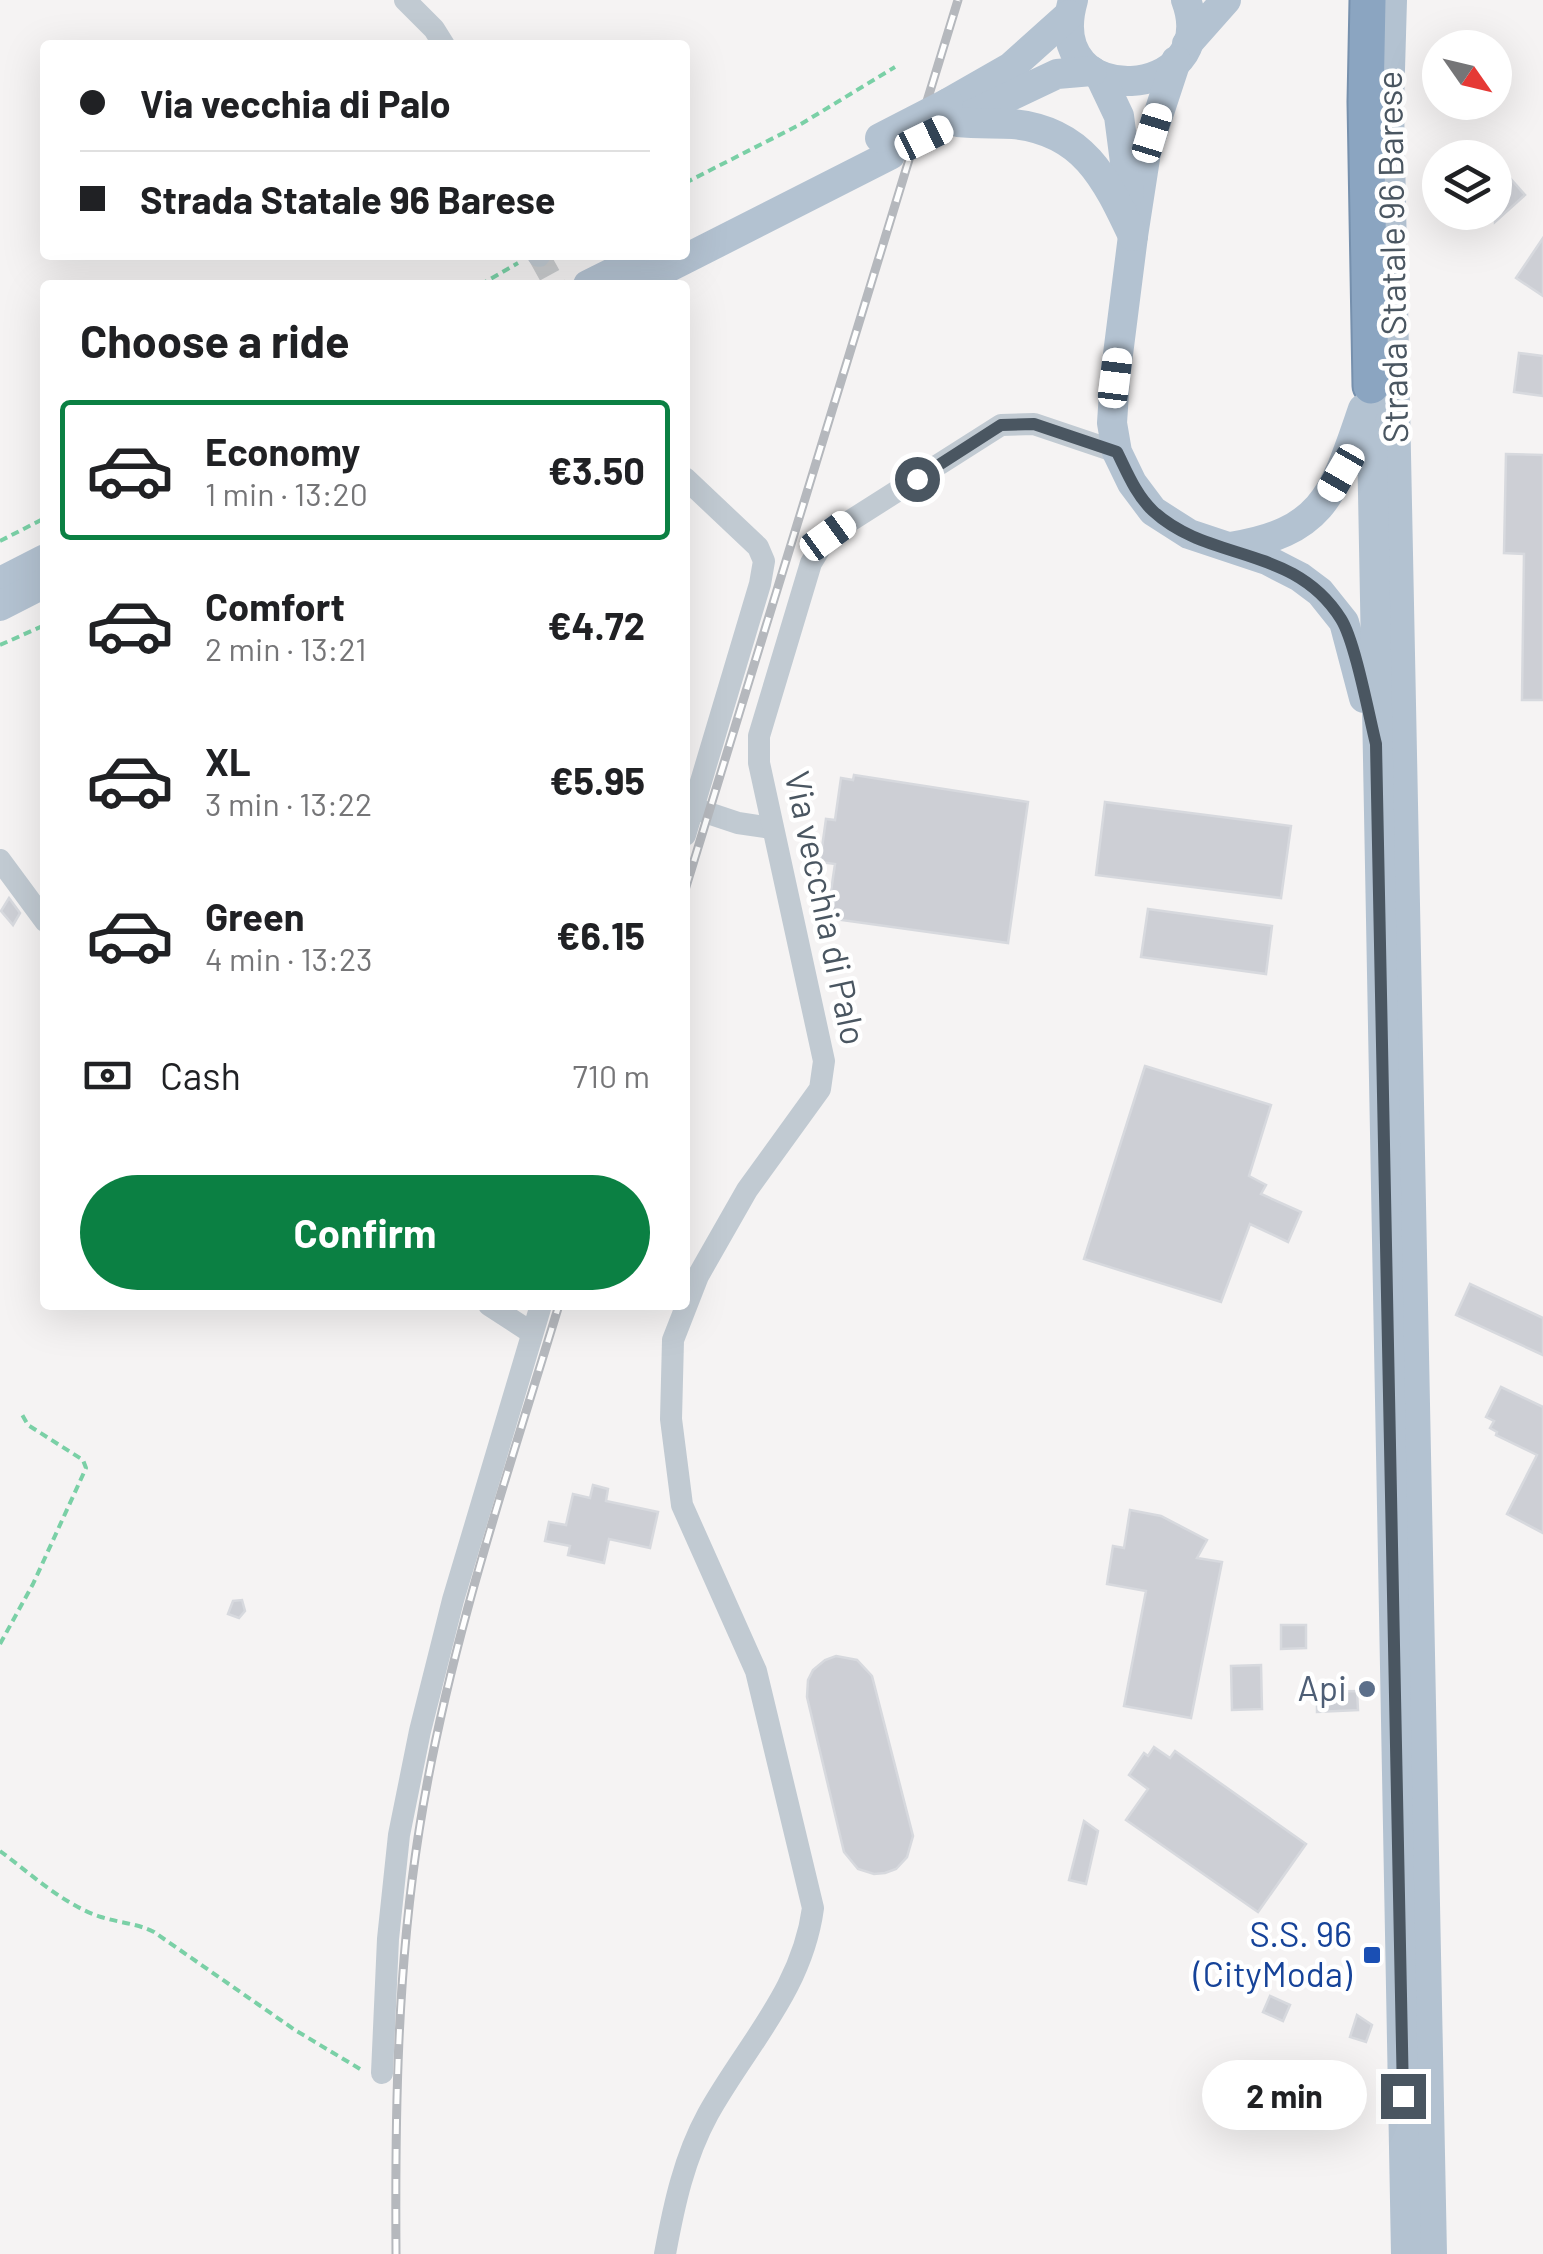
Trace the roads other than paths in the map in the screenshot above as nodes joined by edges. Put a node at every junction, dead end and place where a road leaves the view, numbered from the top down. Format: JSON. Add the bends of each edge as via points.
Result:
{"nodes":[{"id":1,"x":405,"y":0,"type":"edge"},
{"id":2,"x":1186,"y":0,"type":"edge"},
{"id":3,"x":1226,"y":0,"type":"edge"},
{"id":4,"x":1368,"y":0,"type":"edge"},
{"id":5,"x":1392,"y":0,"type":"edge"},
{"id":6,"x":1071,"y":7,"type":"edge"},
{"id":7,"x":441,"y":40,"type":"edge"},
{"id":8,"x":1182,"y":52,"type":"junction"},
{"id":9,"x":1096,"y":73,"type":"junction"},
{"id":10,"x":953,"y":112,"type":"junction"},
{"id":11,"x":885,"y":146,"type":"junction"},
{"id":12,"x":690,"y":234,"type":"edge"},
{"id":13,"x":1132,"y":236,"type":"junction"},
{"id":14,"x":690,"y":254,"type":"edge"},
{"id":15,"x":638,"y":260,"type":"edge"},
{"id":16,"x":679,"y":260,"type":"edge"},
{"id":17,"x":598,"y":280,"type":"edge"},
{"id":18,"x":643,"y":280,"type":"edge"},
{"id":19,"x":1371,"y":386,"type":"junction"},
{"id":20,"x":1117,"y":452,"type":"junction"},
{"id":21,"x":690,"y":483,"type":"edge"},
{"id":22,"x":1226,"y":547,"type":"junction"},
{"id":23,"x":40,"y":562,"type":"edge"},
{"id":24,"x":0,"y":582,"type":"edge"},
{"id":25,"x":40,"y":586,"type":"edge"},
{"id":26,"x":0,"y":606,"type":"edge"},
{"id":27,"x":1376,"y":744,"type":"junction"},
{"id":28,"x":693,"y":808,"type":"junction"},
{"id":29,"x":690,"y":818,"type":"edge"},
{"id":30,"x":772,"y":828,"type":"junction"},
{"id":31,"x":0,"y":860,"type":"edge"},
{"id":32,"x":40,"y":914,"type":"edge"},
{"id":33,"x":690,"y":1296,"type":"edge"},
{"id":34,"x":497,"y":1310,"type":"edge"},
{"id":35,"x":539,"y":1310,"type":"edge"},
{"id":36,"x":685,"y":1310,"type":"edge"},
{"id":37,"x":532,"y":1333,"type":"junction"},
{"id":38,"x":382,"y":2073,"type":"road end"},
{"id":39,"x":664,"y":2254,"type":"edge"},
{"id":40,"x":1406,"y":2254,"type":"edge"},
{"id":41,"x":1432,"y":2254,"type":"edge"}],
"edges":[{"from":1,"to":7,"type":"street"},
{"from":2,"to":8,"type":"main road","via":[[1191,26]]},
{"from":3,"to":8,"type":"main road"},
{"from":4,"to":19,"type":"highway","name":"Strada Statale 96 Barese"},
{"from":5,"to":41,"type":"main road","name":"Strada Statale 96 Barese"},
{"from":6,"to":9,"type":"main road","via":[[1073,46]]},
{"from":6,"to":10,"type":"main road","via":[[1012,67]]},
{"from":8,"to":9,"type":"main road","via":[[1164,73],[1132,84]]},
{"from":8,"to":13,"type":"main road","via":[[1146,152]]},
{"from":9,"to":10,"type":"main road","via":[[1058,74]]},
{"from":9,"to":13,"type":"main road","via":[[1123,135]]},
{"from":10,"to":11,"type":"main road"},
{"from":10,"to":13,"type":"main road","via":[[1028,126],[1068,142],[1100,171]]},
{"from":11,"to":12,"type":"main road"},
{"from":11,"to":14,"type":"main road"},
{"from":13,"to":20,"type":"main road","via":[[1115,378]]},
{"from":15,"to":17,"type":"main road"},
{"from":16,"to":18,"type":"main road"},
{"from":19,"to":22,"type":"main road","via":[[1323,504],[1299,527]]},
{"from":19,"to":27,"type":"main road","name":"Strada Statale 96 Barese"},
{"from":20,"to":22,"type":"main road","via":[[1153,511]]},
{"from":20,"to":30,"type":"street","name":"Via vecchia di Palo","via":[[1034,424],[1001,425],[828,536],[812,563],[758,736]]},
{"from":21,"to":28,"type":"street","via":[[764,561]]},
{"from":22,"to":27,"type":"main road","via":[[1300,577],[1344,622]]},
{"from":23,"to":24,"type":"main road"},
{"from":25,"to":26,"type":"main road"},
{"from":27,"to":40,"type":"main road","name":"Strada Statale 96 Barese"},
{"from":28,"to":29,"type":"street"},
{"from":28,"to":30,"type":"street"},
{"from":30,"to":33,"type":"street","name":"Via vecchia di Palo","via":[[824,1060],[820,1090],[747,1190]]},
{"from":31,"to":32,"type":"street"},
{"from":34,"to":37,"type":"street"},
{"from":35,"to":37,"type":"street"},
{"from":36,"to":39,"type":"street","name":"Via vecchia di Palo","via":[[673,1340],[671,1419],[682,1505],[756,1671],[813,1908],[808,1943],[791,1982],[685,2162]]},
{"from":37,"to":38,"type":"street","via":[[453,1600],[399,1834]]}]}
